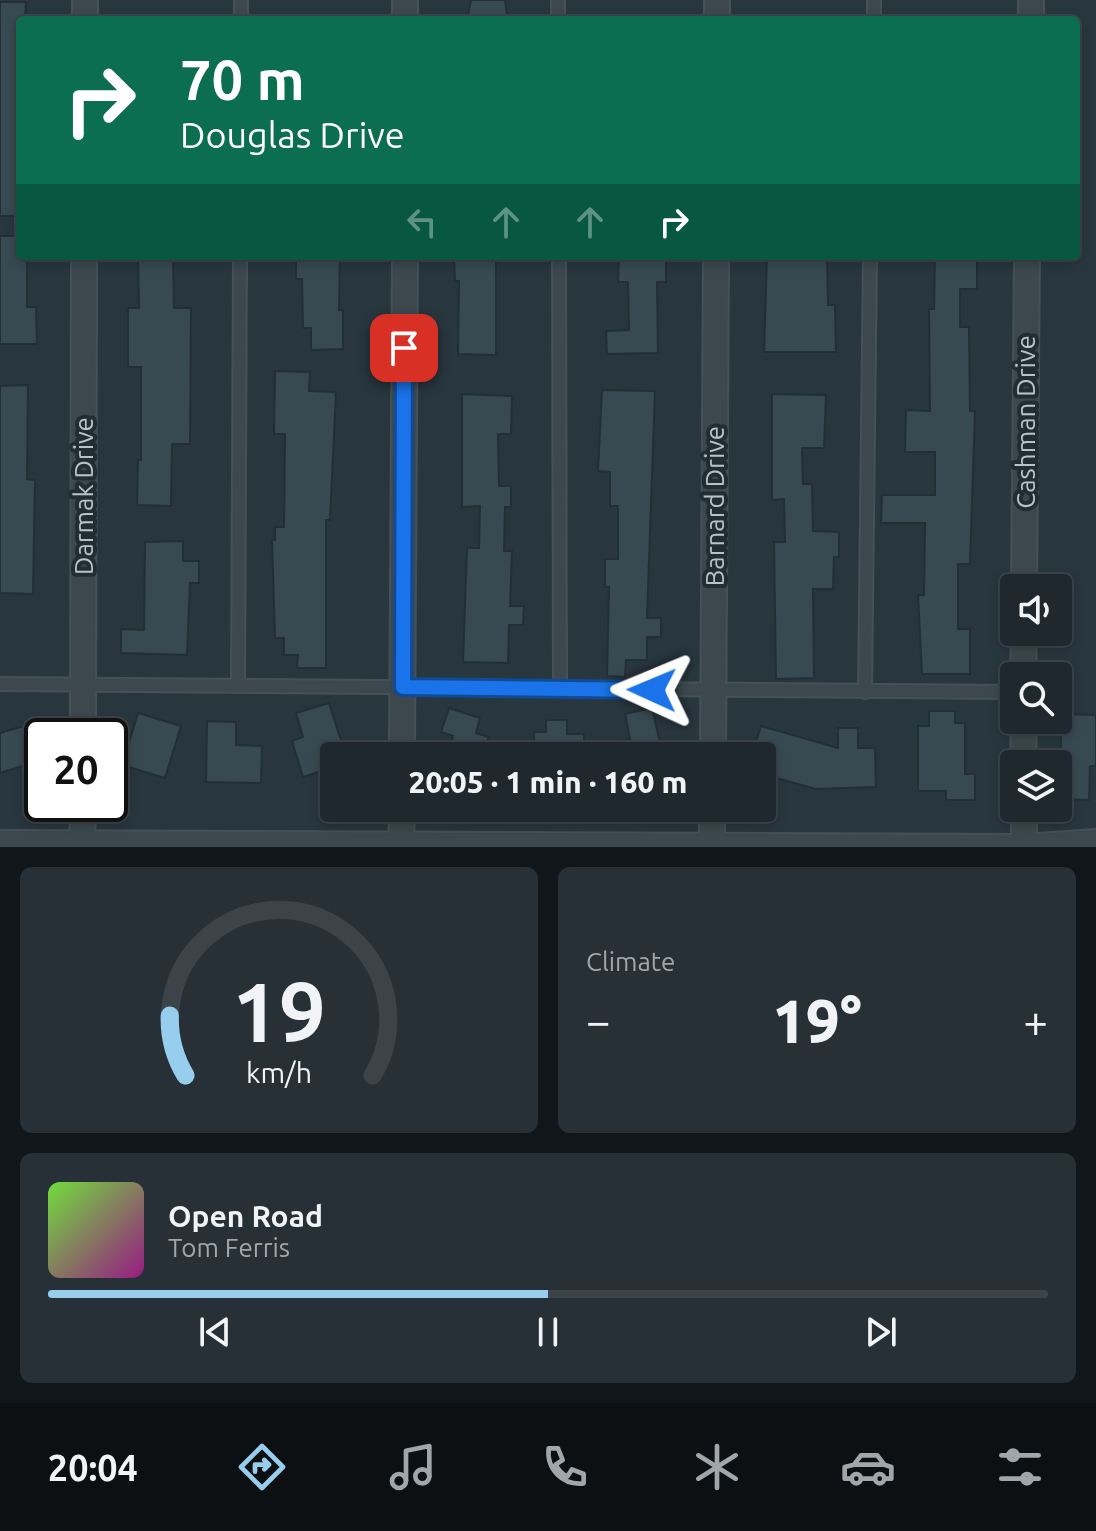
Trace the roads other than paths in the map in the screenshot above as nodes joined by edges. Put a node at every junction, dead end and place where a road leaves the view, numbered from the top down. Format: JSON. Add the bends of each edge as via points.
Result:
{"nodes":[{"id":1,"x":84,"y":260,"type":"edge"},
{"id":2,"x":240,"y":260,"type":"edge"},
{"id":3,"x":405,"y":260,"type":"edge"},
{"id":4,"x":559,"y":260,"type":"edge"},
{"id":5,"x":716,"y":260,"type":"edge"},
{"id":6,"x":870,"y":260,"type":"edge"},
{"id":7,"x":1027,"y":260,"type":"edge"},
{"id":8,"x":1024,"y":574,"type":"edge"},
{"id":9,"x":0,"y":684,"type":"edge"},
{"id":10,"x":83,"y":684,"type":"junction"},
{"id":11,"x":238,"y":686,"type":"junction"},
{"id":12,"x":403,"y":687,"type":"junction"},
{"id":13,"x":560,"y":688,"type":"junction"},
{"id":14,"x":713,"y":691,"type":"junction"},
{"id":15,"x":865,"y":692,"type":"junction"},
{"id":16,"x":1000,"y":692,"type":"edge"},
{"id":17,"x":83,"y":718,"type":"edge"},
{"id":18,"x":402,"y":742,"type":"edge"},
{"id":19,"x":713,"y":742,"type":"edge"},
{"id":20,"x":83,"y":822,"type":"edge"},
{"id":21,"x":402,"y":822,"type":"edge"},
{"id":22,"x":712,"y":822,"type":"edge"},
{"id":23,"x":1024,"y":822,"type":"edge"},
{"id":24,"x":1096,"y":842,"type":"edge"},
{"id":25,"x":0,"y":843,"type":"edge"},
{"id":26,"x":82,"y":844,"type":"junction"},
{"id":27,"x":712,"y":844,"type":"junction"},
{"id":28,"x":401,"y":846,"type":"edge"},
{"id":29,"x":1024,"y":847,"type":"edge"}],
"edges":[{"from":1,"to":10,"type":"street","name":"Darmak Drive"},
{"from":2,"to":11,"type":"lane"},
{"from":3,"to":12,"type":"street"},
{"from":4,"to":13,"type":"lane"},
{"from":5,"to":14,"type":"street","name":"Barnard Drive"},
{"from":6,"to":15,"type":"lane"},
{"from":7,"to":8,"type":"street","name":"Cashman Drive"},
{"from":9,"to":10,"type":"lane"},
{"from":10,"to":11,"type":"lane"},
{"from":10,"to":17,"type":"street","name":"Darmak Drive"},
{"from":11,"to":12,"type":"lane"},
{"from":12,"to":13,"type":"lane"},
{"from":12,"to":18,"type":"street"},
{"from":13,"to":14,"type":"lane"},
{"from":14,"to":15,"type":"lane"},
{"from":14,"to":19,"type":"street","name":"Barnard Drive"},
{"from":15,"to":16,"type":"lane"},
{"from":20,"to":26,"type":"street"},
{"from":21,"to":28,"type":"street"},
{"from":22,"to":27,"type":"street"},
{"from":23,"to":29,"type":"street"},
{"from":24,"to":29,"type":"street"},
{"from":25,"to":26,"type":"street"},
{"from":26,"to":28,"type":"street"},
{"from":27,"to":28,"type":"street"},
{"from":27,"to":29,"type":"street"}]}
